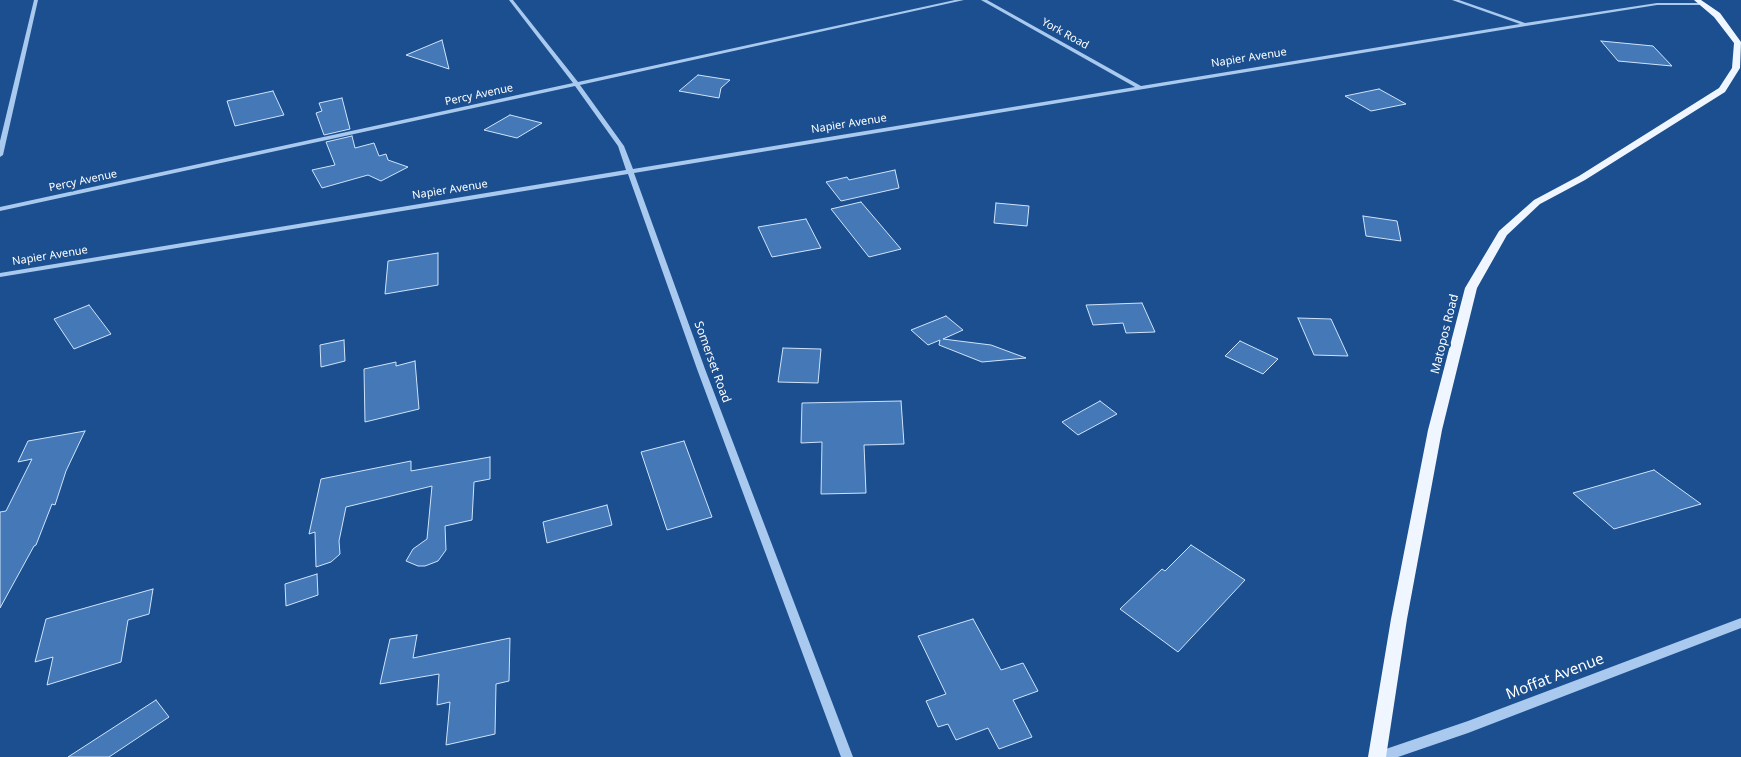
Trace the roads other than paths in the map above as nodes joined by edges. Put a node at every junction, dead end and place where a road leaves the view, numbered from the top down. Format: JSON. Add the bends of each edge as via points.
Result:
{"nodes":[{"id":1,"x":36,"y":0,"type":"edge"},
{"id":2,"x":511,"y":0,"type":"edge"},
{"id":3,"x":962,"y":0,"type":"edge"},
{"id":4,"x":983,"y":0,"type":"edge"},
{"id":5,"x":1454,"y":0,"type":"edge"},
{"id":6,"x":1700,"y":2,"type":"edge"},
{"id":7,"x":1717,"y":15,"type":"junction"},
{"id":8,"x":1526,"y":24,"type":"junction"},
{"id":9,"x":1736,"y":24,"type":"dead end"},
{"id":10,"x":1740,"y":44,"type":"edge"},
{"id":11,"x":577,"y":84,"type":"junction"},
{"id":12,"x":1138,"y":86,"type":"junction"},
{"id":13,"x":0,"y":155,"type":"edge"},
{"id":14,"x":628,"y":171,"type":"junction"},
{"id":15,"x":0,"y":209,"type":"edge"},
{"id":16,"x":0,"y":275,"type":"edge"},
{"id":17,"x":1741,"y":623,"type":"edge"},
{"id":18,"x":848,"y":757,"type":"edge"},
{"id":19,"x":1379,"y":757,"type":"edge"}],
"edges":[{"from":1,"to":13,"type":"street"},
{"from":2,"to":11,"type":"street","name":"Somerset Road"},
{"from":3,"to":11,"type":"street","name":"Percy Avenue"},
{"from":4,"to":12,"type":"street","name":"York Road"},
{"from":5,"to":8,"type":"street"},
{"from":6,"to":7,"type":"main road","name":"Matopos Road"},
{"from":6,"to":8,"type":"street","name":"Napier Avenue","via":[[1657,4]]},
{"from":7,"to":9,"type":"main road"},
{"from":7,"to":10,"type":"main road","name":"Matopos Road"},
{"from":8,"to":12,"type":"street","name":"Napier Avenue"},
{"from":10,"to":19,"type":"main road","name":"Matopos Road","via":[[1736,68],[1722,90],[1582,178],[1537,202],[1503,233],[1471,288],[1435,430],[1399,619]]},
{"from":11,"to":14,"type":"street","name":"Somerset Road","via":[[621,146]]},
{"from":11,"to":15,"type":"street","name":"Percy Avenue"},
{"from":12,"to":14,"type":"street","name":"Napier Avenue"},
{"from":14,"to":16,"type":"street","name":"Napier Avenue"},
{"from":14,"to":18,"type":"street","name":"Somerset Road"},
{"from":17,"to":19,"type":"street","name":"Moffat Avenue","via":[[1468,728]]}]}
